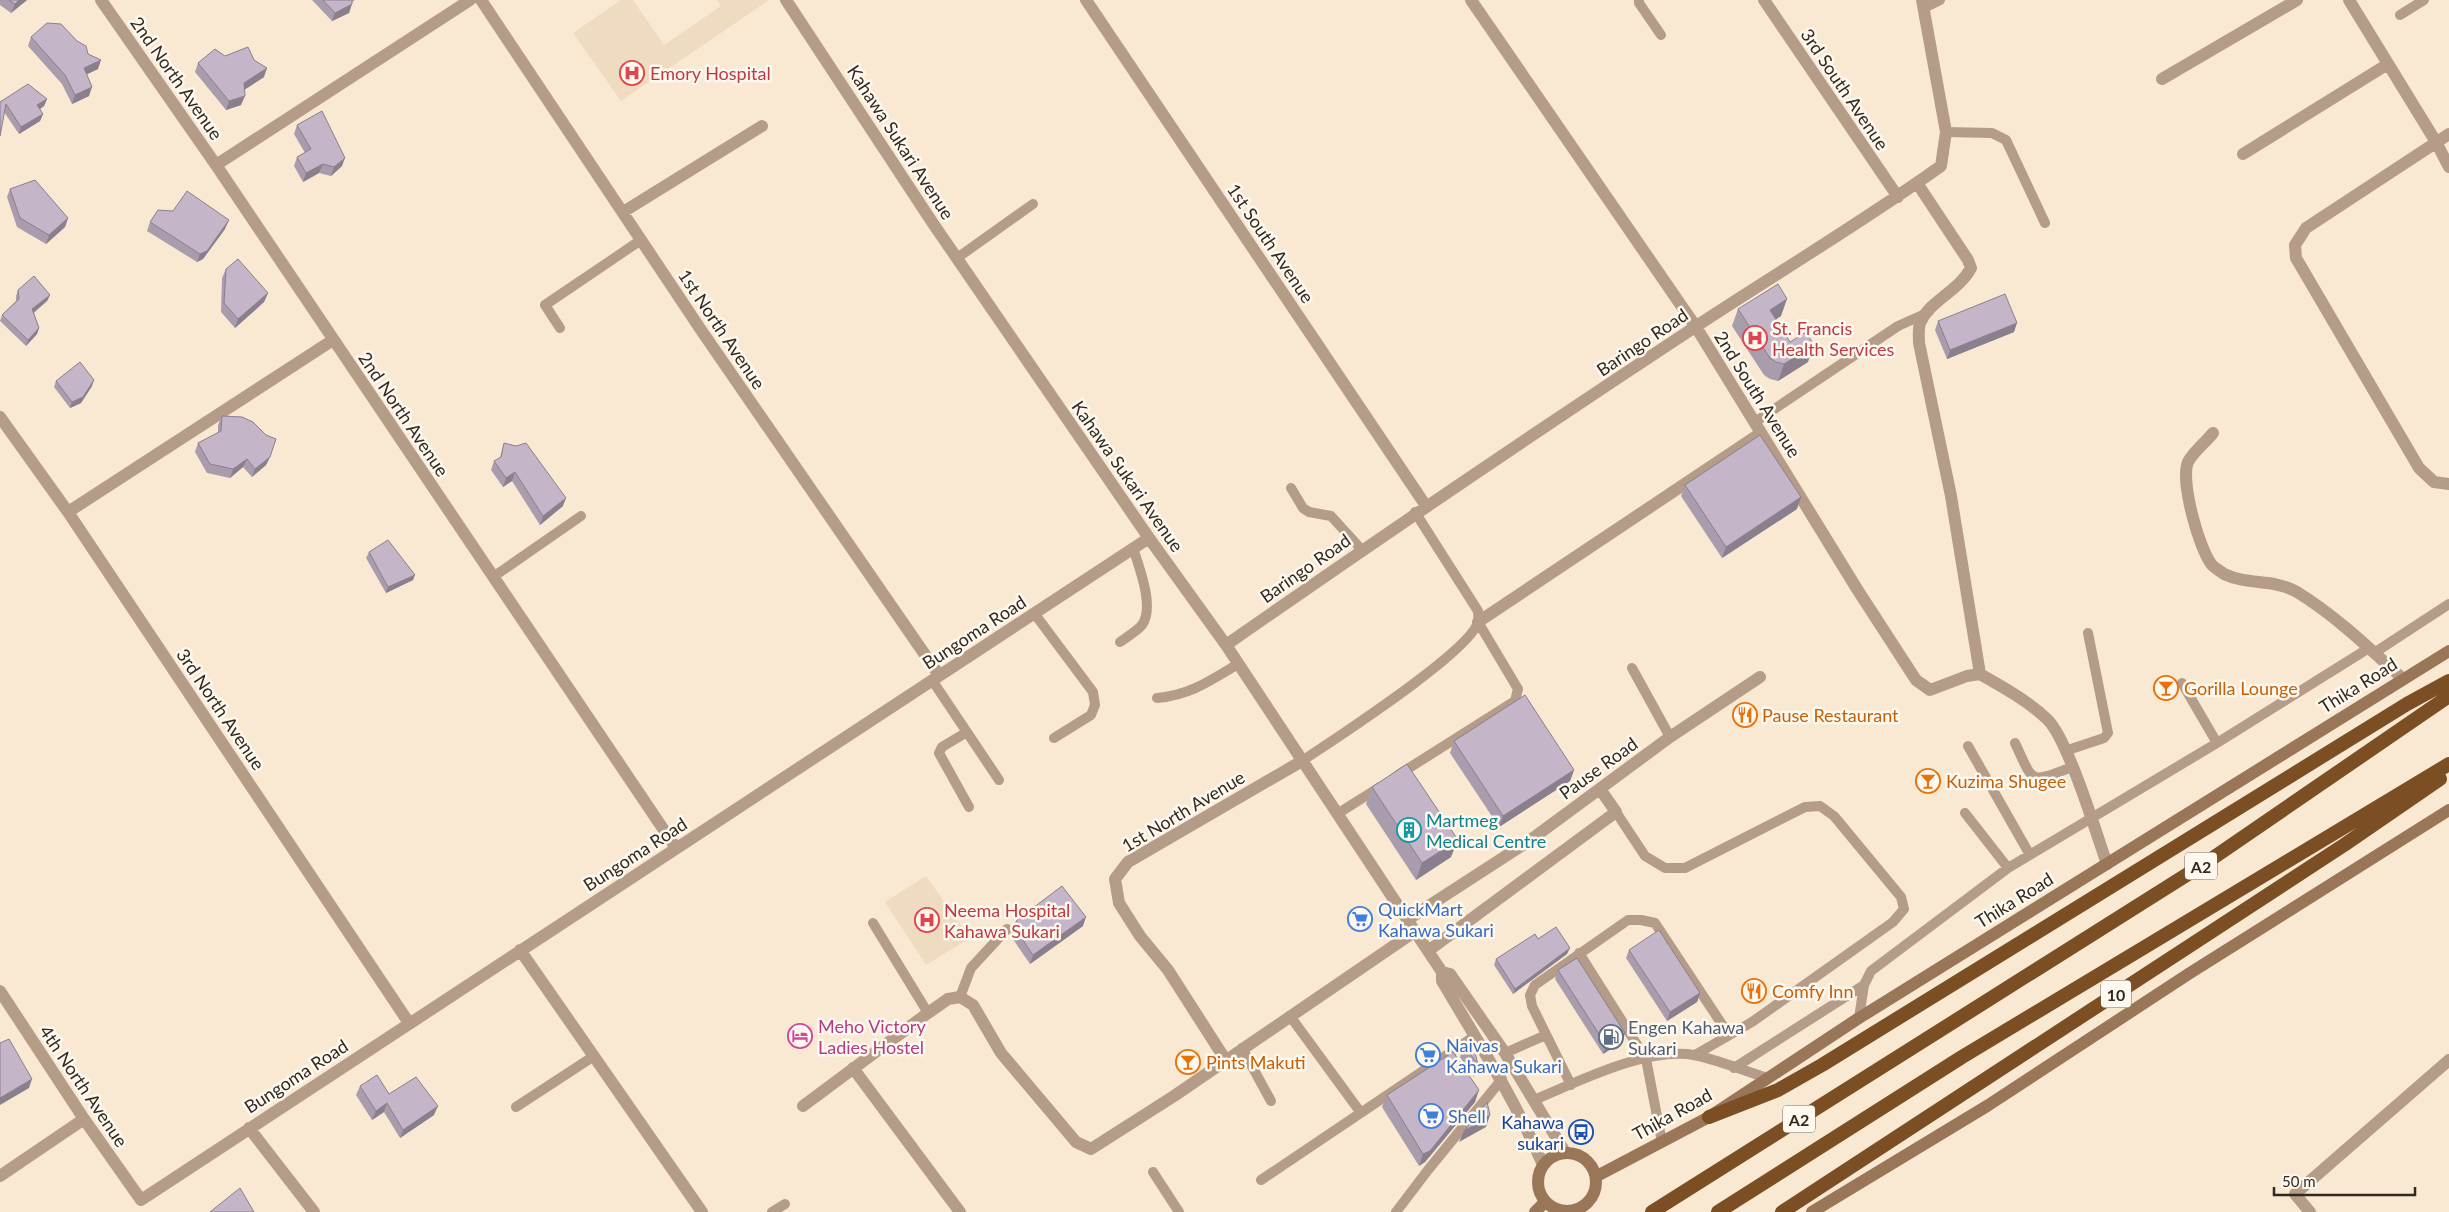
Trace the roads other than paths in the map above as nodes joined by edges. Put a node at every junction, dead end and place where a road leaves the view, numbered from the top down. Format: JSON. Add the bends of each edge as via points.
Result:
{"nodes":[{"id":1,"x":101,"y":0,"type":"edge"},
{"id":2,"x":470,"y":0,"type":"edge"},
{"id":3,"x":481,"y":0,"type":"edge"},
{"id":4,"x":786,"y":0,"type":"edge"},
{"id":5,"x":1086,"y":0,"type":"edge"},
{"id":6,"x":1471,"y":0,"type":"edge"},
{"id":7,"x":1639,"y":0,"type":"edge"},
{"id":8,"x":1764,"y":0,"type":"edge"},
{"id":9,"x":1940,"y":0,"type":"edge"},
{"id":10,"x":2297,"y":0,"type":"edge"},
{"id":11,"x":2349,"y":0,"type":"edge"},
{"id":12,"x":2424,"y":0,"type":"edge"},
{"id":13,"x":1923,"y":4,"type":"edge"},
{"id":14,"x":2400,"y":15,"type":"dead end"},
{"id":15,"x":1660,"y":35,"type":"dead end"},
{"id":16,"x":2388,"y":64,"type":"junction"},
{"id":17,"x":2162,"y":79,"type":"dead end"},
{"id":18,"x":762,"y":126,"type":"dead end"},
{"id":19,"x":1946,"y":132,"type":"junction"},
{"id":20,"x":2449,"y":134,"type":"edge"},
{"id":21,"x":2436,"y":142,"type":"junction"},
{"id":22,"x":2243,"y":154,"type":"dead end"},
{"id":23,"x":216,"y":165,"type":"junction"},
{"id":24,"x":2449,"y":167,"type":"edge"},
{"id":25,"x":1917,"y":183,"type":"junction"},
{"id":26,"x":1898,"y":197,"type":"junction"},
{"id":27,"x":1033,"y":204,"type":"dead end"},
{"id":28,"x":623,"y":212,"type":"junction"},
{"id":29,"x":2045,"y":223,"type":"dead end"},
{"id":30,"x":641,"y":240,"type":"junction"},
{"id":31,"x":957,"y":258,"type":"junction"},
{"id":32,"x":1925,"y":314,"type":"junction"},
{"id":33,"x":1696,"y":326,"type":"junction"},
{"id":34,"x":560,"y":328,"type":"dead end"},
{"id":35,"x":333,"y":340,"type":"junction"},
{"id":36,"x":0,"y":417,"type":"edge"},
{"id":37,"x":1758,"y":428,"type":"junction"},
{"id":38,"x":2213,"y":433,"type":"dead end"},
{"id":39,"x":2449,"y":484,"type":"edge"},
{"id":40,"x":1291,"y":488,"type":"dead end"},
{"id":41,"x":1421,"y":509,"type":"junction"},
{"id":42,"x":68,"y":512,"type":"junction"},
{"id":43,"x":581,"y":516,"type":"dead end"},
{"id":44,"x":1149,"y":538,"type":"junction"},
{"id":45,"x":1133,"y":548,"type":"junction"},
{"id":46,"x":1362,"y":550,"type":"junction"},
{"id":47,"x":493,"y":577,"type":"junction"},
{"id":48,"x":2449,"y":604,"type":"edge"},
{"id":49,"x":1034,"y":613,"type":"junction"},
{"id":50,"x":1478,"y":622,"type":"junction"},
{"id":51,"x":2088,"y":633,"type":"dead end"},
{"id":52,"x":1120,"y":642,"type":"dead end"},
{"id":53,"x":1226,"y":645,"type":"junction"},
{"id":54,"x":2372,"y":651,"type":"junction"},
{"id":55,"x":2449,"y":651,"type":"edge"},
{"id":56,"x":1238,"y":664,"type":"junction"},
{"id":57,"x":1632,"y":668,"type":"dead end"},
{"id":58,"x":1980,"y":674,"type":"junction"},
{"id":59,"x":1760,"y":677,"type":"dead end"},
{"id":60,"x":935,"y":678,"type":"junction"},
{"id":61,"x":2403,"y":679,"type":"junction"},
{"id":62,"x":2449,"y":681,"type":"edge"},
{"id":63,"x":2182,"y":683,"type":"dead end"},
{"id":64,"x":2449,"y":696,"type":"edge"},
{"id":65,"x":1157,"y":698,"type":"dead end"},
{"id":66,"x":967,"y":732,"type":"junction"},
{"id":67,"x":1670,"y":737,"type":"junction"},
{"id":68,"x":1054,"y":738,"type":"dead end"},
{"id":69,"x":2015,"y":743,"type":"dead end"},
{"id":70,"x":2217,"y":743,"type":"junction"},
{"id":71,"x":1968,"y":746,"type":"dead end"},
{"id":72,"x":2065,"y":751,"type":"junction"},
{"id":73,"x":1302,"y":761,"type":"junction"},
{"id":74,"x":2449,"y":764,"type":"edge"},
{"id":75,"x":2072,"y":767,"type":"junction"},
{"id":76,"x":2449,"y":773,"type":"edge"},
{"id":77,"x":998,"y":780,"type":"dead end"},
{"id":78,"x":1600,"y":788,"type":"junction"},
{"id":79,"x":969,"y":807,"type":"dead end"},
{"id":80,"x":2449,"y":810,"type":"edge"},
{"id":81,"x":1616,"y":812,"type":"junction"},
{"id":82,"x":1965,"y":813,"type":"dead end"},
{"id":83,"x":1337,"y":814,"type":"junction"},
{"id":84,"x":2091,"y":819,"type":"junction"},
{"id":85,"x":676,"y":848,"type":"junction"},
{"id":86,"x":2030,"y":855,"type":"junction"},
{"id":87,"x":2107,"y":864,"type":"junction"},
{"id":88,"x":2008,"y":868,"type":"junction"},
{"id":89,"x":1408,"y":920,"type":"junction"},
{"id":90,"x":873,"y":923,"type":"dead end"},
{"id":91,"x":1007,"y":929,"type":"dead end"},
{"id":92,"x":1414,"y":932,"type":"junction"},
{"id":93,"x":520,"y":950,"type":"junction"},
{"id":94,"x":1428,"y":951,"type":"junction"},
{"id":95,"x":1579,"y":953,"type":"junction"},
{"id":96,"x":1442,"y":972,"type":"junction"},
{"id":97,"x":1864,"y":985,"type":"junction"},
{"id":98,"x":0,"y":991,"type":"edge"},
{"id":99,"x":960,"y":997,"type":"junction"},
{"id":100,"x":928,"y":1012,"type":"junction"},
{"id":101,"x":1290,"y":1016,"type":"junction"},
{"id":102,"x":1859,"y":1018,"type":"junction"},
{"id":103,"x":409,"y":1023,"type":"junction"},
{"id":104,"x":1546,"y":1035,"type":"junction"},
{"id":105,"x":1475,"y":1036,"type":"junction"},
{"id":106,"x":1729,"y":1036,"type":"junction"},
{"id":107,"x":1242,"y":1048,"type":"junction"},
{"id":108,"x":1505,"y":1052,"type":"junction"},
{"id":109,"x":594,"y":1056,"type":"junction"},
{"id":110,"x":1694,"y":1056,"type":"junction"},
{"id":111,"x":1225,"y":1059,"type":"junction"},
{"id":112,"x":1646,"y":1059,"type":"junction"},
{"id":113,"x":2449,"y":1060,"type":"edge"},
{"id":114,"x":852,"y":1068,"type":"junction"},
{"id":115,"x":1734,"y":1068,"type":"junction"},
{"id":116,"x":1767,"y":1078,"type":"junction"},
{"id":117,"x":1502,"y":1079,"type":"junction"},
{"id":118,"x":1571,"y":1085,"type":"junction"},
{"id":119,"x":1534,"y":1100,"type":"junction"},
{"id":120,"x":1271,"y":1101,"type":"dead end"},
{"id":121,"x":803,"y":1106,"type":"dead end"},
{"id":122,"x":516,"y":1107,"type":"dead end"},
{"id":123,"x":1361,"y":1112,"type":"junction"},
{"id":124,"x":1709,"y":1118,"type":"junction"},
{"id":125,"x":84,"y":1119,"type":"junction"},
{"id":126,"x":248,"y":1128,"type":"junction"},
{"id":127,"x":1662,"y":1142,"type":"junction"},
{"id":128,"x":1565,"y":1152,"type":"junction"},
{"id":129,"x":1543,"y":1165,"type":"junction"},
{"id":130,"x":1153,"y":1172,"type":"dead end"},
{"id":131,"x":0,"y":1176,"type":"edge"},
{"id":132,"x":1597,"y":1176,"type":"junction"},
{"id":133,"x":1261,"y":1180,"type":"dead end"},
{"id":134,"x":141,"y":1200,"type":"joint"},
{"id":135,"x":1545,"y":1202,"type":"junction"},
{"id":136,"x":784,"y":1204,"type":"dead end"},
{"id":137,"x":1592,"y":1207,"type":"edge"},
{"id":138,"x":1566,"y":1211,"type":"edge"},
{"id":139,"x":314,"y":1212,"type":"edge"},
{"id":140,"x":702,"y":1212,"type":"edge"},
{"id":141,"x":772,"y":1212,"type":"edge"},
{"id":142,"x":960,"y":1212,"type":"edge"},
{"id":143,"x":1179,"y":1212,"type":"edge"},
{"id":144,"x":1396,"y":1212,"type":"edge"},
{"id":145,"x":1535,"y":1212,"type":"edge"},
{"id":146,"x":1652,"y":1212,"type":"edge"},
{"id":147,"x":1718,"y":1212,"type":"edge"},
{"id":148,"x":1782,"y":1212,"type":"edge"},
{"id":149,"x":1812,"y":1212,"type":"edge"},
{"id":150,"x":2310,"y":1212,"type":"edge"}],
"edges":[{"from":1,"to":23,"type":"street","name":"2nd North Avenue"},
{"from":2,"to":23,"type":"street"},
{"from":3,"to":28,"type":"street","name":"1st North Avenue"},
{"from":4,"to":31,"type":"street","name":"Kahawa Sukari Avenue"},
{"from":5,"to":41,"type":"street","name":"1st South Avenue"},
{"from":6,"to":33,"type":"street","name":"2nd South Avenue"},
{"from":7,"to":15,"type":"lane"},
{"from":8,"to":26,"type":"street","name":"3rd South Avenue"},
{"from":9,"to":13,"type":"lane"},
{"from":10,"to":17,"type":"street"},
{"from":11,"to":16,"type":"street"},
{"from":12,"to":14,"type":"lane"},
{"from":13,"to":19,"type":"street","name":"Baringo Road"},
{"from":16,"to":21,"type":"street"},
{"from":16,"to":22,"type":"street"},
{"from":18,"to":28,"type":"street"},
{"from":19,"to":25,"type":"street","name":"Baringo Road","via":[[1941,166]]},
{"from":19,"to":29,"type":"lane","via":[[1992,133],[2006,140]]},
{"from":20,"to":21,"type":"street"},
{"from":21,"to":24,"type":"street"},
{"from":21,"to":39,"type":"street","via":[[2306,228],[2295,245],[2296,258],[2419,468],[2434,482]]},
{"from":23,"to":35,"type":"street","name":"2nd North Avenue"},
{"from":25,"to":26,"type":"street","name":"Baringo Road"},
{"from":25,"to":32,"type":"street","via":[[1971,268],[1965,279]]},
{"from":26,"to":33,"type":"street","name":"Baringo Road"},
{"from":27,"to":31,"type":"lane"},
{"from":28,"to":30,"type":"street","name":"1st North Avenue"},
{"from":30,"to":34,"type":"lane","via":[[545,305]]},
{"from":30,"to":60,"type":"street","name":"1st North Avenue"},
{"from":31,"to":44,"type":"street","name":"Kahawa Sukari Avenue"},
{"from":32,"to":37,"type":"lane","via":[[1898,326]]},
{"from":32,"to":58,"type":"street","via":[[1919,325],[1919,343],[1951,496]]},
{"from":33,"to":37,"type":"street","name":"2nd South Avenue"},
{"from":33,"to":41,"type":"street","name":"Baringo Road"},
{"from":35,"to":42,"type":"street"},
{"from":35,"to":47,"type":"street","name":"2nd North Avenue"},
{"from":36,"to":42,"type":"street","name":"3rd North Avenue"},
{"from":37,"to":50,"type":"street"},
{"from":37,"to":58,"type":"street","name":"2nd South Avenue","via":[[1916,680],[1930,690]]},
{"from":38,"to":54,"type":"street","via":[[2188,462],[2186,479],[2194,520],[2212,564],[2240,580],[2281,584],[2342,624]]},
{"from":40,"to":46,"type":"lane","via":[[1303,508],[1332,516]]},
{"from":41,"to":46,"type":"street","name":"Baringo Road"},
{"from":41,"to":50,"type":"lane","via":[[1478,611]]},
{"from":42,"to":103,"type":"street","name":"3rd North Avenue"},
{"from":43,"to":47,"type":"lane"},
{"from":44,"to":45,"type":"street","name":"Bungoma Road"},
{"from":44,"to":53,"type":"street","name":"Kahawa Sukari Avenue"},
{"from":45,"to":49,"type":"street","name":"Bungoma Road"},
{"from":45,"to":52,"type":"lane","via":[[1143,578],[1146,617],[1141,626]]},
{"from":46,"to":53,"type":"street","name":"Baringo Road"},
{"from":47,"to":85,"type":"street","name":"2nd North Avenue"},
{"from":48,"to":54,"type":"lane"},
{"from":49,"to":60,"type":"street","name":"Bungoma Road"},
{"from":49,"to":68,"type":"lane","via":[[1093,692],[1095,705],[1091,715]]},
{"from":50,"to":73,"type":"lane","via":[[1473,632],[1428,674]]},
{"from":50,"to":83,"type":"lane","via":[[1518,689],[1515,701]]},
{"from":51,"to":72,"type":"lane","via":[[2108,733],[2104,738]]},
{"from":53,"to":56,"type":"street","name":"Kahawa Sukari Avenue"},
{"from":54,"to":61,"type":"street"},
{"from":54,"to":70,"type":"lane"},
{"from":55,"to":61,"type":"main road","name":"Thika Road"},
{"from":56,"to":65,"type":"lane","via":[[1192,691]]},
{"from":56,"to":73,"type":"street","name":"Kahawa Sukari Avenue"},
{"from":57,"to":67,"type":"lane"},
{"from":58,"to":72,"type":"street","via":[[2048,720]]},
{"from":59,"to":67,"type":"street","name":"Pause Road"},
{"from":60,"to":66,"type":"lane"},
{"from":60,"to":85,"type":"street","name":"Bungoma Road"},
{"from":61,"to":87,"type":"main road","name":"Thika Road"},
{"from":62,"to":124,"type":"highway","via":[[1822,1065],[1778,1090]]},
{"from":63,"to":70,"type":"lane"},
{"from":64,"to":146,"type":"highway","number":"A2","via":[[2207,862]]},
{"from":66,"to":77,"type":"lane"},
{"from":66,"to":79,"type":"lane","via":[[942,748],[940,753]]},
{"from":67,"to":78,"type":"street","name":"Pause Road"},
{"from":69,"to":75,"type":"lane","via":[[2030,776],[2050,776]]},
{"from":70,"to":84,"type":"lane"},
{"from":71,"to":86,"type":"lane"},
{"from":72,"to":75,"type":"street"},
{"from":73,"to":83,"type":"street","name":"Kahawa Sukari Avenue"},
{"from":73,"to":111,"type":"street","name":"1st North Avenue","via":[[1128,862],[1115,879],[1119,903],[1140,936],[1168,970]]},
{"from":74,"to":147,"type":"highway","number":"A2","via":[[1962,1057]]},
{"from":75,"to":84,"type":"street"},
{"from":76,"to":148,"type":"highway","number":"10"},
{"from":78,"to":81,"type":"street"},
{"from":78,"to":89,"type":"street","name":"Pause Road","via":[[1529,841]]},
{"from":80,"to":149,"type":"main road","via":[[1987,1106]]},
{"from":81,"to":94,"type":"street"},
{"from":81,"to":106,"type":"lane","via":[[1645,856],[1665,868],[1685,868],[1805,807],[1820,806],[1834,816],[1901,897],[1904,909],[1892,922]]},
{"from":82,"to":88,"type":"lane"},
{"from":83,"to":89,"type":"street","name":"Kahawa Sukari Avenue"},
{"from":84,"to":86,"type":"lane"},
{"from":84,"to":87,"type":"street"},
{"from":85,"to":93,"type":"street","name":"Bungoma Road"},
{"from":86,"to":88,"type":"lane"},
{"from":87,"to":102,"type":"main road","name":"Thika Road"},
{"from":88,"to":97,"type":"lane","via":[[1871,971]]},
{"from":89,"to":92,"type":"street","name":"Kahawa Sukari Avenue"},
{"from":90,"to":100,"type":"lane"},
{"from":91,"to":99,"type":"lane","via":[[971,968]]},
{"from":92,"to":94,"type":"street","name":"Kahawa Sukari Avenue"},
{"from":92,"to":101,"type":"street"},
{"from":93,"to":103,"type":"street","name":"Bungoma Road"},
{"from":93,"to":109,"type":"street"},
{"from":94,"to":96,"type":"street","name":"Kahawa Sukari Avenue"},
{"from":95,"to":104,"type":"lane","via":[[1535,985],[1530,995]]},
{"from":95,"to":106,"type":"lane","via":[[1628,920],[1655,923]]},
{"from":95,"to":112,"type":"lane"},
{"from":96,"to":105,"type":"street","name":"Kahawa Sukari Avenue","via":[[1442,981]]},
{"from":96,"to":108,"type":"street","name":"Kahawa Sukari Avenue","via":[[1450,974]]},
{"from":97,"to":102,"type":"lane"},
{"from":97,"to":115,"type":"lane"},
{"from":98,"to":125,"type":"street","name":"4th North Avenue"},
{"from":99,"to":100,"type":"street","via":[[948,999]]},
{"from":99,"to":111,"type":"street","via":[[973,1005],[1001,1053],[1076,1142],[1091,1149]]},
{"from":100,"to":114,"type":"street"},
{"from":101,"to":107,"type":"street"},
{"from":101,"to":123,"type":"lane"},
{"from":102,"to":116,"type":"main road","name":"Thika Road"},
{"from":103,"to":126,"type":"street","name":"Bungoma Road"},
{"from":104,"to":108,"type":"lane"},
{"from":104,"to":118,"type":"lane"},
{"from":105,"to":117,"type":"street","name":"Kahawa Sukari Avenue"},
{"from":105,"to":123,"type":"lane","via":[[1452,1056]]},
{"from":106,"to":110,"type":"lane"},
{"from":107,"to":111,"type":"street"},
{"from":107,"to":120,"type":"lane"},
{"from":108,"to":119,"type":"street","name":"Kahawa Sukari Avenue"},
{"from":109,"to":122,"type":"lane"},
{"from":109,"to":140,"type":"street"},
{"from":110,"to":112,"type":"lane","via":[[1664,1055]]},
{"from":110,"to":115,"type":"lane"},
{"from":112,"to":118,"type":"lane","via":[[1620,1065]]},
{"from":112,"to":127,"type":"lane"},
{"from":113,"to":150,"type":"street","via":[[2294,1194]]},
{"from":114,"to":121,"type":"street"},
{"from":114,"to":142,"type":"street"},
{"from":115,"to":116,"type":"lane"},
{"from":116,"to":124,"type":"main road","name":"Thika Road"},
{"from":117,"to":129,"type":"street","name":"Kahawa Sukari Avenue"},
{"from":117,"to":144,"type":"lane","via":[[1482,1100]]},
{"from":118,"to":119,"type":"lane"},
{"from":119,"to":128,"type":"street","name":"Kahawa Sukari Avenue"},
{"from":123,"to":133,"type":"lane"},
{"from":124,"to":127,"type":"main road","name":"Thika Road"},
{"from":125,"to":131,"type":"street"},
{"from":125,"to":134,"type":"street","name":"4th North Avenue"},
{"from":126,"to":134,"type":"street","name":"Bungoma Road"},
{"from":126,"to":139,"type":"street"},
{"from":127,"to":132,"type":"main road","name":"Thika Road"},
{"from":128,"to":129,"type":"main road"},
{"from":128,"to":132,"type":"main road","via":[[1583,1157]]},
{"from":129,"to":135,"type":"main road","via":[[1537,1182]]},
{"from":130,"to":143,"type":"lane"},
{"from":132,"to":137,"type":"main road"},
{"from":135,"to":138,"type":"main road"},
{"from":135,"to":145,"type":"main road"},
{"from":136,"to":141,"type":"lane"},
{"from":137,"to":138,"type":"main road"}]}
